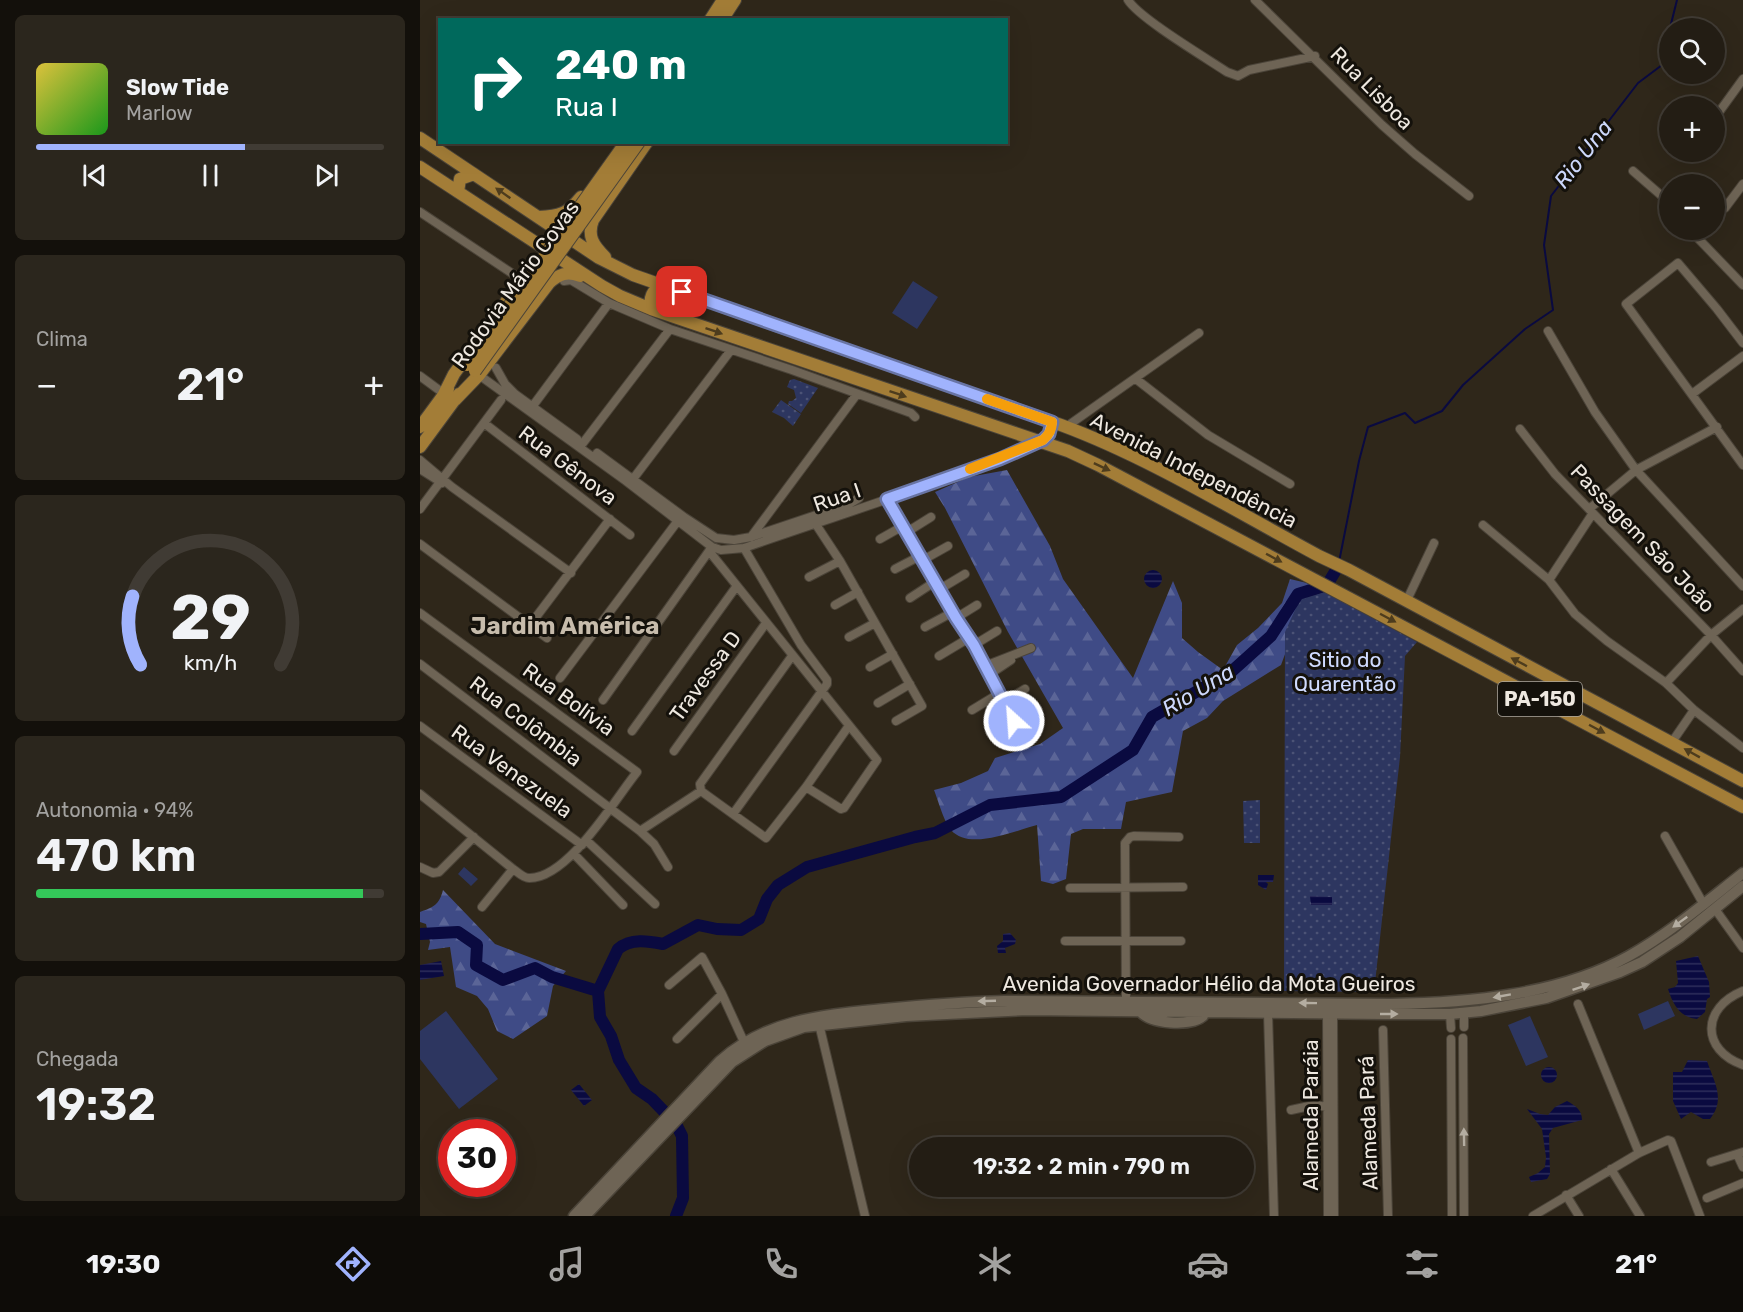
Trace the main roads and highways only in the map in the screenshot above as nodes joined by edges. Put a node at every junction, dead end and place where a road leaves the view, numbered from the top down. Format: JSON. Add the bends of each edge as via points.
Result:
{"nodes":[{"id":1,"x":723,"y":0,"type":"edge"},
{"id":2,"x":735,"y":0,"type":"edge"},
{"id":3,"x":711,"y":18,"type":"edge"},
{"id":4,"x":723,"y":18,"type":"edge"},
{"id":5,"x":420,"y":138,"type":"edge"},
{"id":6,"x":619,"y":144,"type":"edge"},
{"id":7,"x":625,"y":144,"type":"edge"},
{"id":8,"x":638,"y":144,"type":"edge"},
{"id":9,"x":645,"y":144,"type":"edge"},
{"id":10,"x":444,"y":154,"type":"junction"},
{"id":11,"x":420,"y":167,"type":"edge"},
{"id":12,"x":474,"y":174,"type":"junction"},
{"id":13,"x":432,"y":175,"type":"junction"},
{"id":14,"x":458,"y":192,"type":"junction"},
{"id":15,"x":539,"y":217,"type":"junction"},
{"id":16,"x":531,"y":240,"type":"junction"},
{"id":17,"x":616,"y":268,"type":"junction"},
{"id":18,"x":633,"y":275,"type":"junction"},
{"id":19,"x":662,"y":285,"type":"junction"},
{"id":20,"x":602,"y":286,"type":"junction"},
{"id":21,"x":614,"y":300,"type":"junction"},
{"id":22,"x":651,"y":309,"type":"junction"},
{"id":23,"x":474,"y":370,"type":"junction"},
{"id":24,"x":446,"y":395,"type":"junction"},
{"id":25,"x":1052,"y":422,"type":"junction"},
{"id":26,"x":420,"y":427,"type":"edge"},
{"id":27,"x":1070,"y":429,"type":"junction"},
{"id":28,"x":1039,"y":441,"type":"junction"},
{"id":29,"x":420,"y":447,"type":"edge"},
{"id":30,"x":1068,"y":451,"type":"junction"},
{"id":31,"x":1743,"y":781,"type":"edge"},
{"id":32,"x":1743,"y":807,"type":"edge"},
{"id":33,"x":1743,"y":873,"type":"edge"},
{"id":34,"x":1743,"y":886,"type":"edge"},
{"id":35,"x":1204,"y":1007,"type":"junction"},
{"id":36,"x":678,"y":1113,"type":"junction"},
{"id":37,"x":665,"y":1126,"type":"junction"},
{"id":38,"x":597,"y":1211,"type":"edge"},
{"id":39,"x":574,"y":1216,"type":"edge"},
{"id":40,"x":585,"y":1216,"type":"edge"}],
"edges":[{"from":1,"to":3,"type":"main road"},
{"from":2,"to":4,"type":"main road"},
{"from":5,"to":10,"type":"main road","name":"Avenida Independência"},
{"from":6,"to":15,"type":"main road","via":[[572,208],[556,216]]},
{"from":7,"to":23,"type":"main road","name":"Rodovia Mário Covas","bridge":true},
{"from":8,"to":23,"type":"main road","name":"Rodovia Mário Covas","bridge":true},
{"from":9,"to":17,"type":"main road","via":[[590,228],[595,246]]},
{"from":10,"to":12,"type":"main road","name":"Avenida Independência"},
{"from":10,"to":13,"type":"main road","via":[[444,169]]},
{"from":11,"to":13,"type":"main road","name":"Avenida Independência"},
{"from":12,"to":14,"type":"main road","via":[[460,179]]},
{"from":15,"to":12,"type":"main road","name":"Avenida Independência","one_way":true},
{"from":13,"to":14,"type":"main road","name":"Avenida Independência"},
{"from":14,"to":16,"type":"main road","name":"Avenida Independência"},
{"from":15,"to":17,"type":"main road","name":"Avenida Independência","number":"PA-150"},
{"from":16,"to":20,"type":"main road","name":"Avenida Independência","number":"PA-150"},
{"from":16,"to":24,"type":"main road","via":[[537,254],[454,374]]},
{"from":17,"to":18,"type":"main road","name":"Avenida Independência","number":"PA-150"},
{"from":18,"to":19,"type":"main road","name":"Avenida Independência","number":"PA-150"},
{"from":18,"to":21,"type":"main road","via":[[633,289]]},
{"from":19,"to":22,"type":"main road","via":[[652,292]]},
{"from":19,"to":25,"type":"main road","name":"Avenida Independência","number":"PA-150"},
{"from":20,"to":21,"type":"main road","name":"Avenida Independência","number":"PA-150"},
{"from":20,"to":23,"type":"main road","via":[[572,273],[558,275]]},
{"from":21,"to":22,"type":"main road","name":"Avenida Independência","number":"PA-150"},
{"from":22,"to":28,"type":"main road","name":"Avenida Independência","number":"PA-150","one_way":true},
{"from":23,"to":24,"type":"main road","name":"Rodovia Mário Covas"},
{"from":24,"to":26,"type":"main road","name":"Rodovia Mário Covas"},
{"from":24,"to":29,"type":"main road","name":"Rodovia Mário Covas"},
{"from":25,"to":27,"type":"main road","name":"Avenida Independência","number":"PA-150"},
{"from":25,"to":28,"type":"main road","via":[[1049,434]]},
{"from":27,"to":30,"type":"main road","via":[[1065,442]]},
{"from":31,"to":27,"type":"main road","name":"Avenida Independência","number":"PA-150","one_way":true,"via":[[1138,459]]},
{"from":28,"to":30,"type":"main road","name":"Avenida Independência","number":"PA-150"},
{"from":30,"to":32,"type":"main road","name":"Avenida Independência","number":"PA-150","one_way":true},
{"from":33,"to":35,"type":"main road","name":"Avenida Governador Hélio da Mota Gueiros","one_way":true,"via":[[1627,958],[1579,977],[1515,994],[1446,1003]]},
{"from":35,"to":34,"type":"main road","one_way":true,"via":[[1268,1013],[1450,1014],[1513,1006],[1546,998],[1642,962]]},
{"from":35,"to":36,"type":"main road","name":"Avenida Governador Hélio da Mota Gueiros","one_way":true,"via":[[1126,1002],[966,1002],[791,1022],[744,1042],[720,1061]]},
{"from":35,"to":36,"type":"main road","name":"Avenida Governador Hélio da Mota Gueiros","via":[[1203,1016],[1197,1020],[1175,1022],[1148,1019],[1140,1011],[1002,1011],[804,1027],[777,1035],[738,1056]]},
{"from":36,"to":37,"type":"main road"},
{"from":37,"to":38,"type":"main road"},
{"from":37,"to":39,"type":"main road"},
{"from":38,"to":40,"type":"main road"}]}
